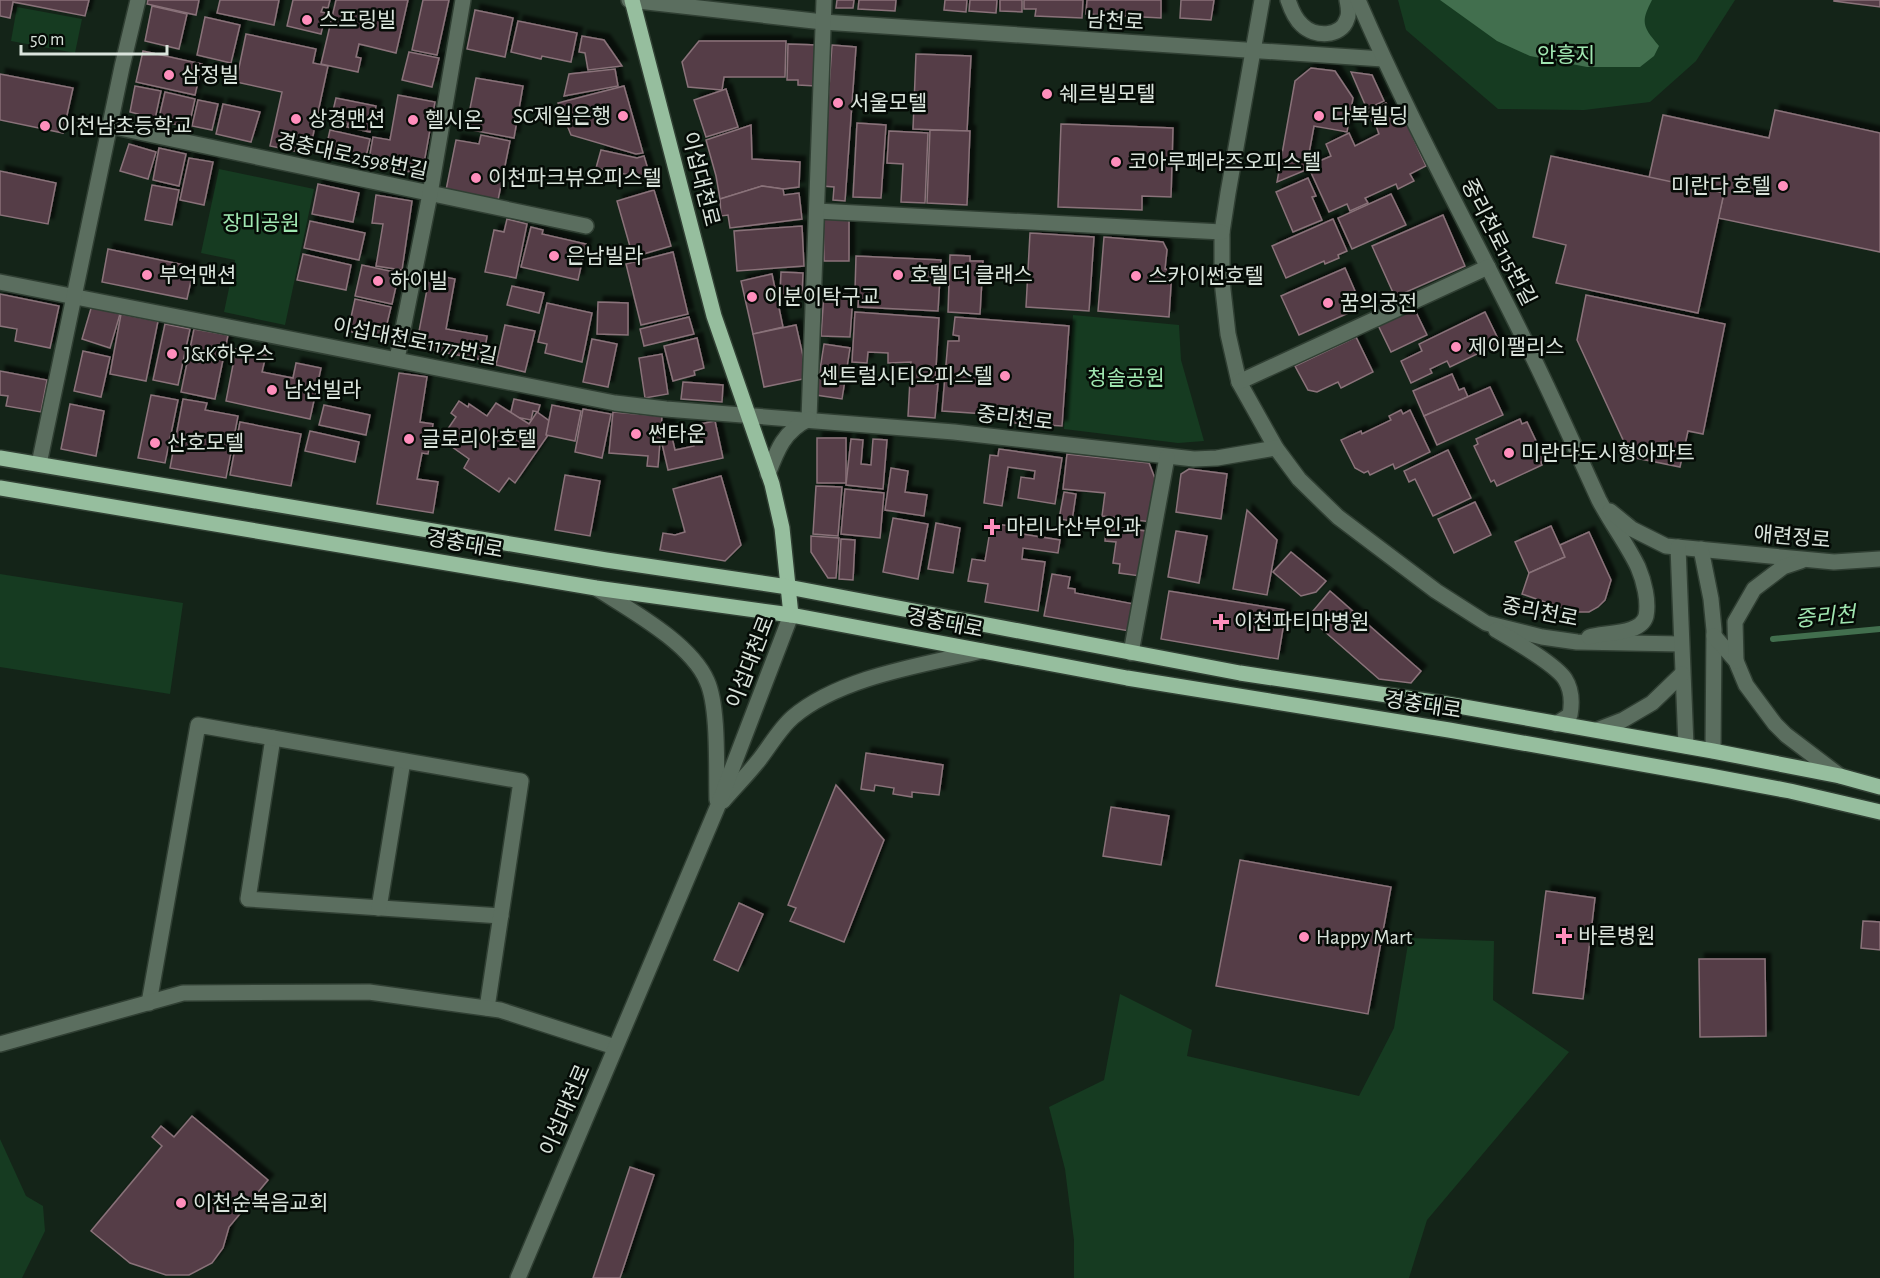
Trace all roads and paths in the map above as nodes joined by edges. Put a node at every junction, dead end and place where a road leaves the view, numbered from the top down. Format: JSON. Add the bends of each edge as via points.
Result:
{"nodes":[{"id":1,"x":138,"y":0,"type":"edge"},
{"id":2,"x":463,"y":0,"type":"edge"},
{"id":3,"x":631,"y":0,"type":"edge"},
{"id":4,"x":824,"y":0,"type":"edge"},
{"id":5,"x":1262,"y":0,"type":"edge"},
{"id":6,"x":1288,"y":0,"type":"edge"},
{"id":7,"x":1347,"y":0,"type":"edge"},
{"id":8,"x":1358,"y":0,"type":"edge"},
{"id":9,"x":823,"y":22,"type":"junction"},
{"id":10,"x":1253,"y":50,"type":"junction"},
{"id":11,"x":1383,"y":59,"type":"junction"},
{"id":12,"x":110,"y":126,"type":"junction"},
{"id":13,"x":430,"y":194,"type":"junction"},
{"id":14,"x":817,"y":211,"type":"junction"},
{"id":15,"x":586,"y":226,"type":"dead end"},
{"id":16,"x":1222,"y":232,"type":"junction"},
{"id":17,"x":1488,"y":267,"type":"junction"},
{"id":18,"x":0,"y":282,"type":"edge"},
{"id":19,"x":75,"y":297,"type":"junction"},
{"id":20,"x":398,"y":359,"type":"junction"},
{"id":21,"x":1239,"y":382,"type":"junction"},
{"id":22,"x":748,"y":415,"type":"junction"},
{"id":23,"x":809,"y":419,"type":"junction"},
{"id":24,"x":1276,"y":448,"type":"junction"},
{"id":25,"x":1167,"y":457,"type":"junction"},
{"id":26,"x":0,"y":458,"type":"edge"},
{"id":27,"x":39,"y":464,"type":"junction"},
{"id":28,"x":768,"y":474,"type":"junction"},
{"id":29,"x":0,"y":488,"type":"edge"},
{"id":30,"x":1601,"y":503,"type":"junction"},
{"id":31,"x":1660,"y":544,"type":"junction"},
{"id":32,"x":1678,"y":547,"type":"junction"},
{"id":33,"x":1701,"y":549,"type":"junction"},
{"id":34,"x":1880,"y":558,"type":"edge"},
{"id":35,"x":1806,"y":560,"type":"junction"},
{"id":36,"x":1640,"y":574,"type":"junction"},
{"id":37,"x":788,"y":587,"type":"junction"},
{"id":38,"x":596,"y":588,"type":"junction"},
{"id":39,"x":790,"y":615,"type":"junction"},
{"id":40,"x":1486,"y":623,"type":"junction"},
{"id":41,"x":1714,"y":636,"type":"junction"},
{"id":42,"x":1577,"y":642,"type":"junction"},
{"id":43,"x":1681,"y":644,"type":"junction"},
{"id":44,"x":982,"y":651,"type":"junction"},
{"id":45,"x":1131,"y":653,"type":"junction"},
{"id":46,"x":1736,"y":661,"type":"junction"},
{"id":47,"x":1682,"y":674,"type":"junction"},
{"id":48,"x":1556,"y":724,"type":"junction"},
{"id":49,"x":1597,"y":730,"type":"junction"},
{"id":50,"x":273,"y":738,"type":"junction"},
{"id":51,"x":1686,"y":746,"type":"junction"},
{"id":52,"x":1713,"y":751,"type":"junction"},
{"id":53,"x":403,"y":761,"type":"junction"},
{"id":54,"x":1684,"y":771,"type":"junction"},
{"id":55,"x":1710,"y":776,"type":"junction"},
{"id":56,"x":1840,"y":776,"type":"junction"},
{"id":57,"x":1880,"y":787,"type":"edge"},
{"id":58,"x":717,"y":808,"type":"junction"},
{"id":59,"x":1880,"y":812,"type":"edge"},
{"id":60,"x":379,"y":908,"type":"junction"},
{"id":61,"x":501,"y":916,"type":"junction"},
{"id":62,"x":150,"y":1003,"type":"junction"},
{"id":63,"x":487,"y":1008,"type":"junction"},
{"id":64,"x":0,"y":1044,"type":"edge"},
{"id":65,"x":615,"y":1047,"type":"junction"},
{"id":66,"x":518,"y":1278,"type":"edge"}],
"edges":[{"from":1,"to":12,"type":"street"},
{"from":2,"to":13,"type":"street"},
{"from":3,"to":9,"type":"street","name":"남천로"},
{"from":3,"to":22,"type":"main road","name":"이섭대천로","via":[[714,316]]},
{"from":4,"to":9,"type":"street"},
{"from":5,"to":10,"type":"street","name":"중리천로"},
{"from":6,"to":7,"type":"street","via":[[1301,24],[1317,33],[1336,31],[1343,26],[1348,14]]},
{"from":8,"to":11,"type":"street","name":"중리천로115번길"},
{"from":9,"to":10,"type":"street","name":"남천로"},
{"from":9,"to":14,"type":"street"},
{"from":10,"to":11,"type":"street","name":"남천로"},
{"from":10,"to":16,"type":"street","name":"중리천로"},
{"from":11,"to":17,"type":"street","name":"중리천로115번길"},
{"from":12,"to":13,"type":"street","name":"경충대로2598번길"},
{"from":12,"to":19,"type":"street"},
{"from":13,"to":15,"type":"street","name":"경충대로2598번길"},
{"from":13,"to":20,"type":"street"},
{"from":14,"to":16,"type":"street"},
{"from":14,"to":23,"type":"street"},
{"from":16,"to":21,"type":"street","name":"중리천로","via":[[1228,334]]},
{"from":17,"to":21,"type":"street"},
{"from":17,"to":30,"type":"street","name":"중리천로115번길"},
{"from":18,"to":19,"type":"street","name":"이섭대천로1177번길"},
{"from":19,"to":20,"type":"street","name":"이섭대천로1177번길"},
{"from":19,"to":27,"type":"street"},
{"from":20,"to":22,"type":"street","name":"이섭대천로1177번길","via":[[615,403]]},
{"from":21,"to":24,"type":"street","name":"중리천로"},
{"from":22,"to":23,"type":"street","name":"중리천로"},
{"from":22,"to":28,"type":"main road","name":"이섭대천로"},
{"from":23,"to":25,"type":"street","name":"중리천로"},
{"from":23,"to":28,"type":"street","via":[[782,441]]},
{"from":24,"to":25,"type":"street","name":"중리천로","via":[[1217,458]]},
{"from":24,"to":40,"type":"street","name":"중리천로","via":[[1299,479],[1338,517],[1436,591]]},
{"from":25,"to":45,"type":"street"},
{"from":26,"to":27,"type":"main road","name":"경충대로"},
{"from":27,"to":37,"type":"main road","name":"경충대로"},
{"from":28,"to":37,"type":"main road","name":"이섭대천로","via":[[782,528]]},
{"from":29,"to":38,"type":"main road","name":"경충대로"},
{"from":30,"to":31,"type":"street","name":"애련정로","via":[[1632,529]]},
{"from":30,"to":36,"type":"street","name":"중리천로115번길"},
{"from":31,"to":32,"type":"street","name":"애련정로"},
{"from":31,"to":36,"type":"street","via":[[1643,555]]},
{"from":32,"to":33,"type":"street","name":"애련정로"},
{"from":32,"to":43,"type":"street"},
{"from":33,"to":35,"type":"street","name":"애련정로"},
{"from":33,"to":41,"type":"street"},
{"from":34,"to":35,"type":"street","name":"애련정로"},
{"from":35,"to":46,"type":"street","via":[[1783,567],[1754,589],[1736,622]]},
{"from":36,"to":42,"type":"street","name":"중리천로115번길","via":[[1647,599],[1642,623],[1631,630]]},
{"from":37,"to":39,"type":"main road","name":"이섭대천로"},
{"from":37,"to":45,"type":"main road","name":"경충대로"},
{"from":38,"to":39,"type":"main road","name":"경충대로"},
{"from":38,"to":58,"type":"street","via":[[660,629],[687,653],[707,681],[714,725]]},
{"from":39,"to":44,"type":"main road","name":"경충대로"},
{"from":39,"to":58,"type":"street","name":"이섭대천로"},
{"from":40,"to":42,"type":"street","name":"중리천로"},
{"from":40,"to":48,"type":"street","via":[[1565,679],[1572,704],[1570,715]]},
{"from":41,"to":46,"type":"street"},
{"from":41,"to":52,"type":"street"},
{"from":42,"to":43,"type":"street","name":"중리천로"},
{"from":43,"to":47,"type":"street"},
{"from":44,"to":54,"type":"main road","name":"경충대로"},
{"from":44,"to":58,"type":"street","via":[[838,689],[819,698],[792,718]]},
{"from":45,"to":48,"type":"main road","name":"경충대로"},
{"from":46,"to":56,"type":"street","via":[[1746,686],[1775,724]]},
{"from":47,"to":49,"type":"street","via":[[1652,703]]},
{"from":47,"to":51,"type":"street"},
{"from":48,"to":49,"type":"main road","name":"경충대로"},
{"from":49,"to":51,"type":"main road","name":"경충대로"},
{"from":50,"to":53,"type":"street"},
{"from":50,"to":60,"type":"street","via":[[248,899]]},
{"from":50,"to":62,"type":"street","via":[[198,725]]},
{"from":51,"to":52,"type":"main road","name":"경충대로"},
{"from":51,"to":54,"type":"main road"},
{"from":52,"to":55,"type":"main road"},
{"from":52,"to":56,"type":"main road","name":"경충대로"},
{"from":53,"to":60,"type":"street"},
{"from":53,"to":61,"type":"street","via":[[521,782]]},
{"from":54,"to":55,"type":"main road","name":"경충대로"},
{"from":55,"to":59,"type":"main road","name":"경충대로"},
{"from":56,"to":57,"type":"main road","name":"경충대로"},
{"from":58,"to":65,"type":"street","name":"이섭대천로"},
{"from":60,"to":61,"type":"street"},
{"from":61,"to":63,"type":"street"},
{"from":62,"to":63,"type":"street","via":[[183,993],[369,992]]},
{"from":62,"to":64,"type":"street"},
{"from":63,"to":65,"type":"street"},
{"from":65,"to":66,"type":"street","name":"이섭대천로"}]}
